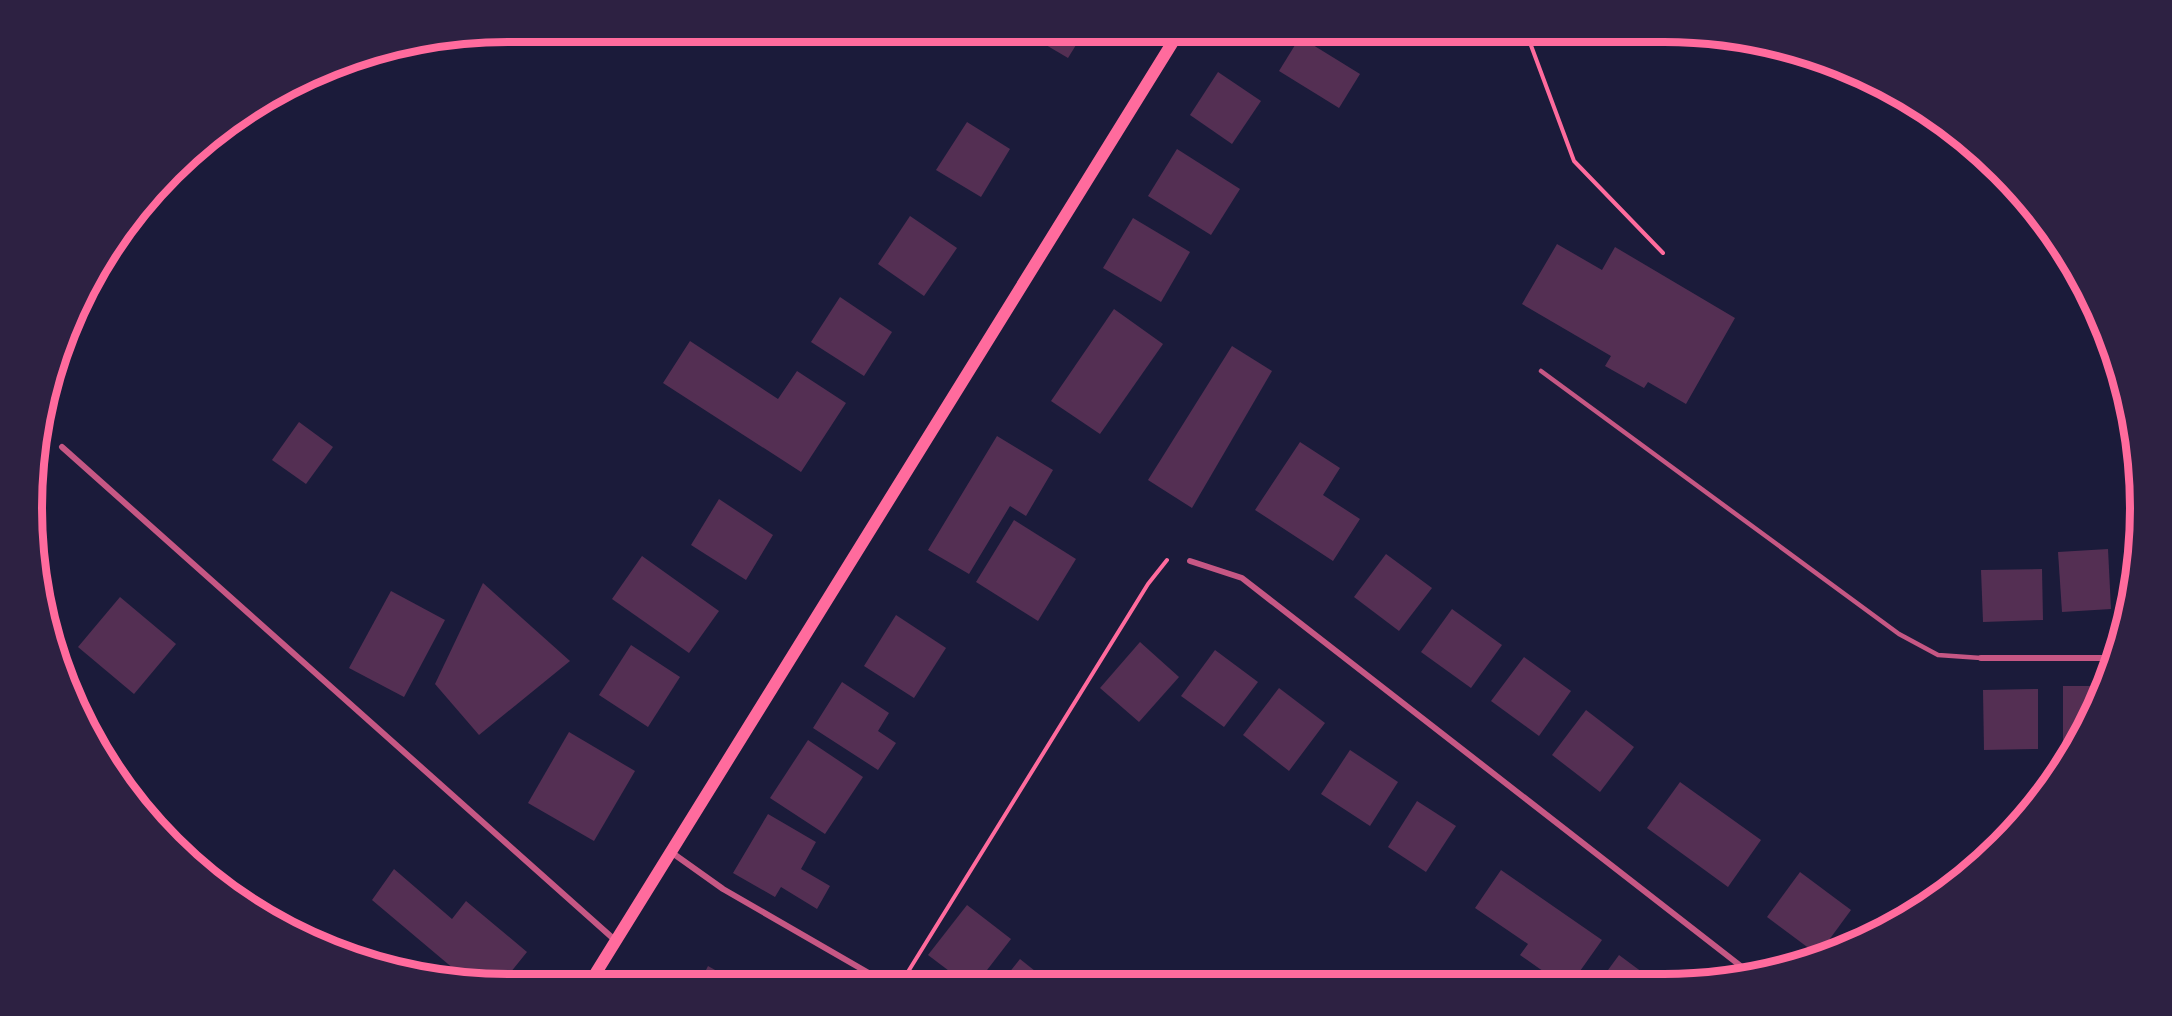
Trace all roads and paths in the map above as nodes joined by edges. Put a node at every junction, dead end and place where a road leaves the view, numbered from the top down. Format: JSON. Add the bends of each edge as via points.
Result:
{"nodes":[{"id":1,"x":1173,"y":42,"type":"edge"},
{"id":2,"x":1530,"y":42,"type":"edge"},
{"id":3,"x":1663,"y":253,"type":"dead end"},
{"id":4,"x":1541,"y":371,"type":"dead end"},
{"id":5,"x":62,"y":447,"type":"dead end"},
{"id":6,"x":1190,"y":561,"type":"joint"},
{"id":7,"x":1982,"y":658,"type":"joint"},
{"id":8,"x":2105,"y":658,"type":"edge"},
{"id":9,"x":670,"y":852,"type":"junction"},
{"id":10,"x":616,"y":941,"type":"junction"},
{"id":11,"x":1741,"y":967,"type":"edge"},
{"id":12,"x":595,"y":974,"type":"edge"},
{"id":13,"x":870,"y":974,"type":"edge"},
{"id":14,"x":907,"y":974,"type":"edge"}],
"edges":[{"from":1,"to":9,"type":"main road"},
{"from":2,"to":3,"type":"path","via":[[1574,161]]},
{"from":4,"to":7,"type":"lane","via":[[1899,634],[1938,655]]},
{"from":5,"to":10,"type":"street"},
{"from":6,"to":11,"type":"street","via":[[1242,578]]},
{"from":6,"to":14,"type":"path","via":[[1168,560],[1148,584]]},
{"from":7,"to":8,"type":"street"},
{"from":9,"to":10,"type":"main road"},
{"from":9,"to":13,"type":"street","via":[[723,889]]},
{"from":10,"to":12,"type":"main road"}]}
